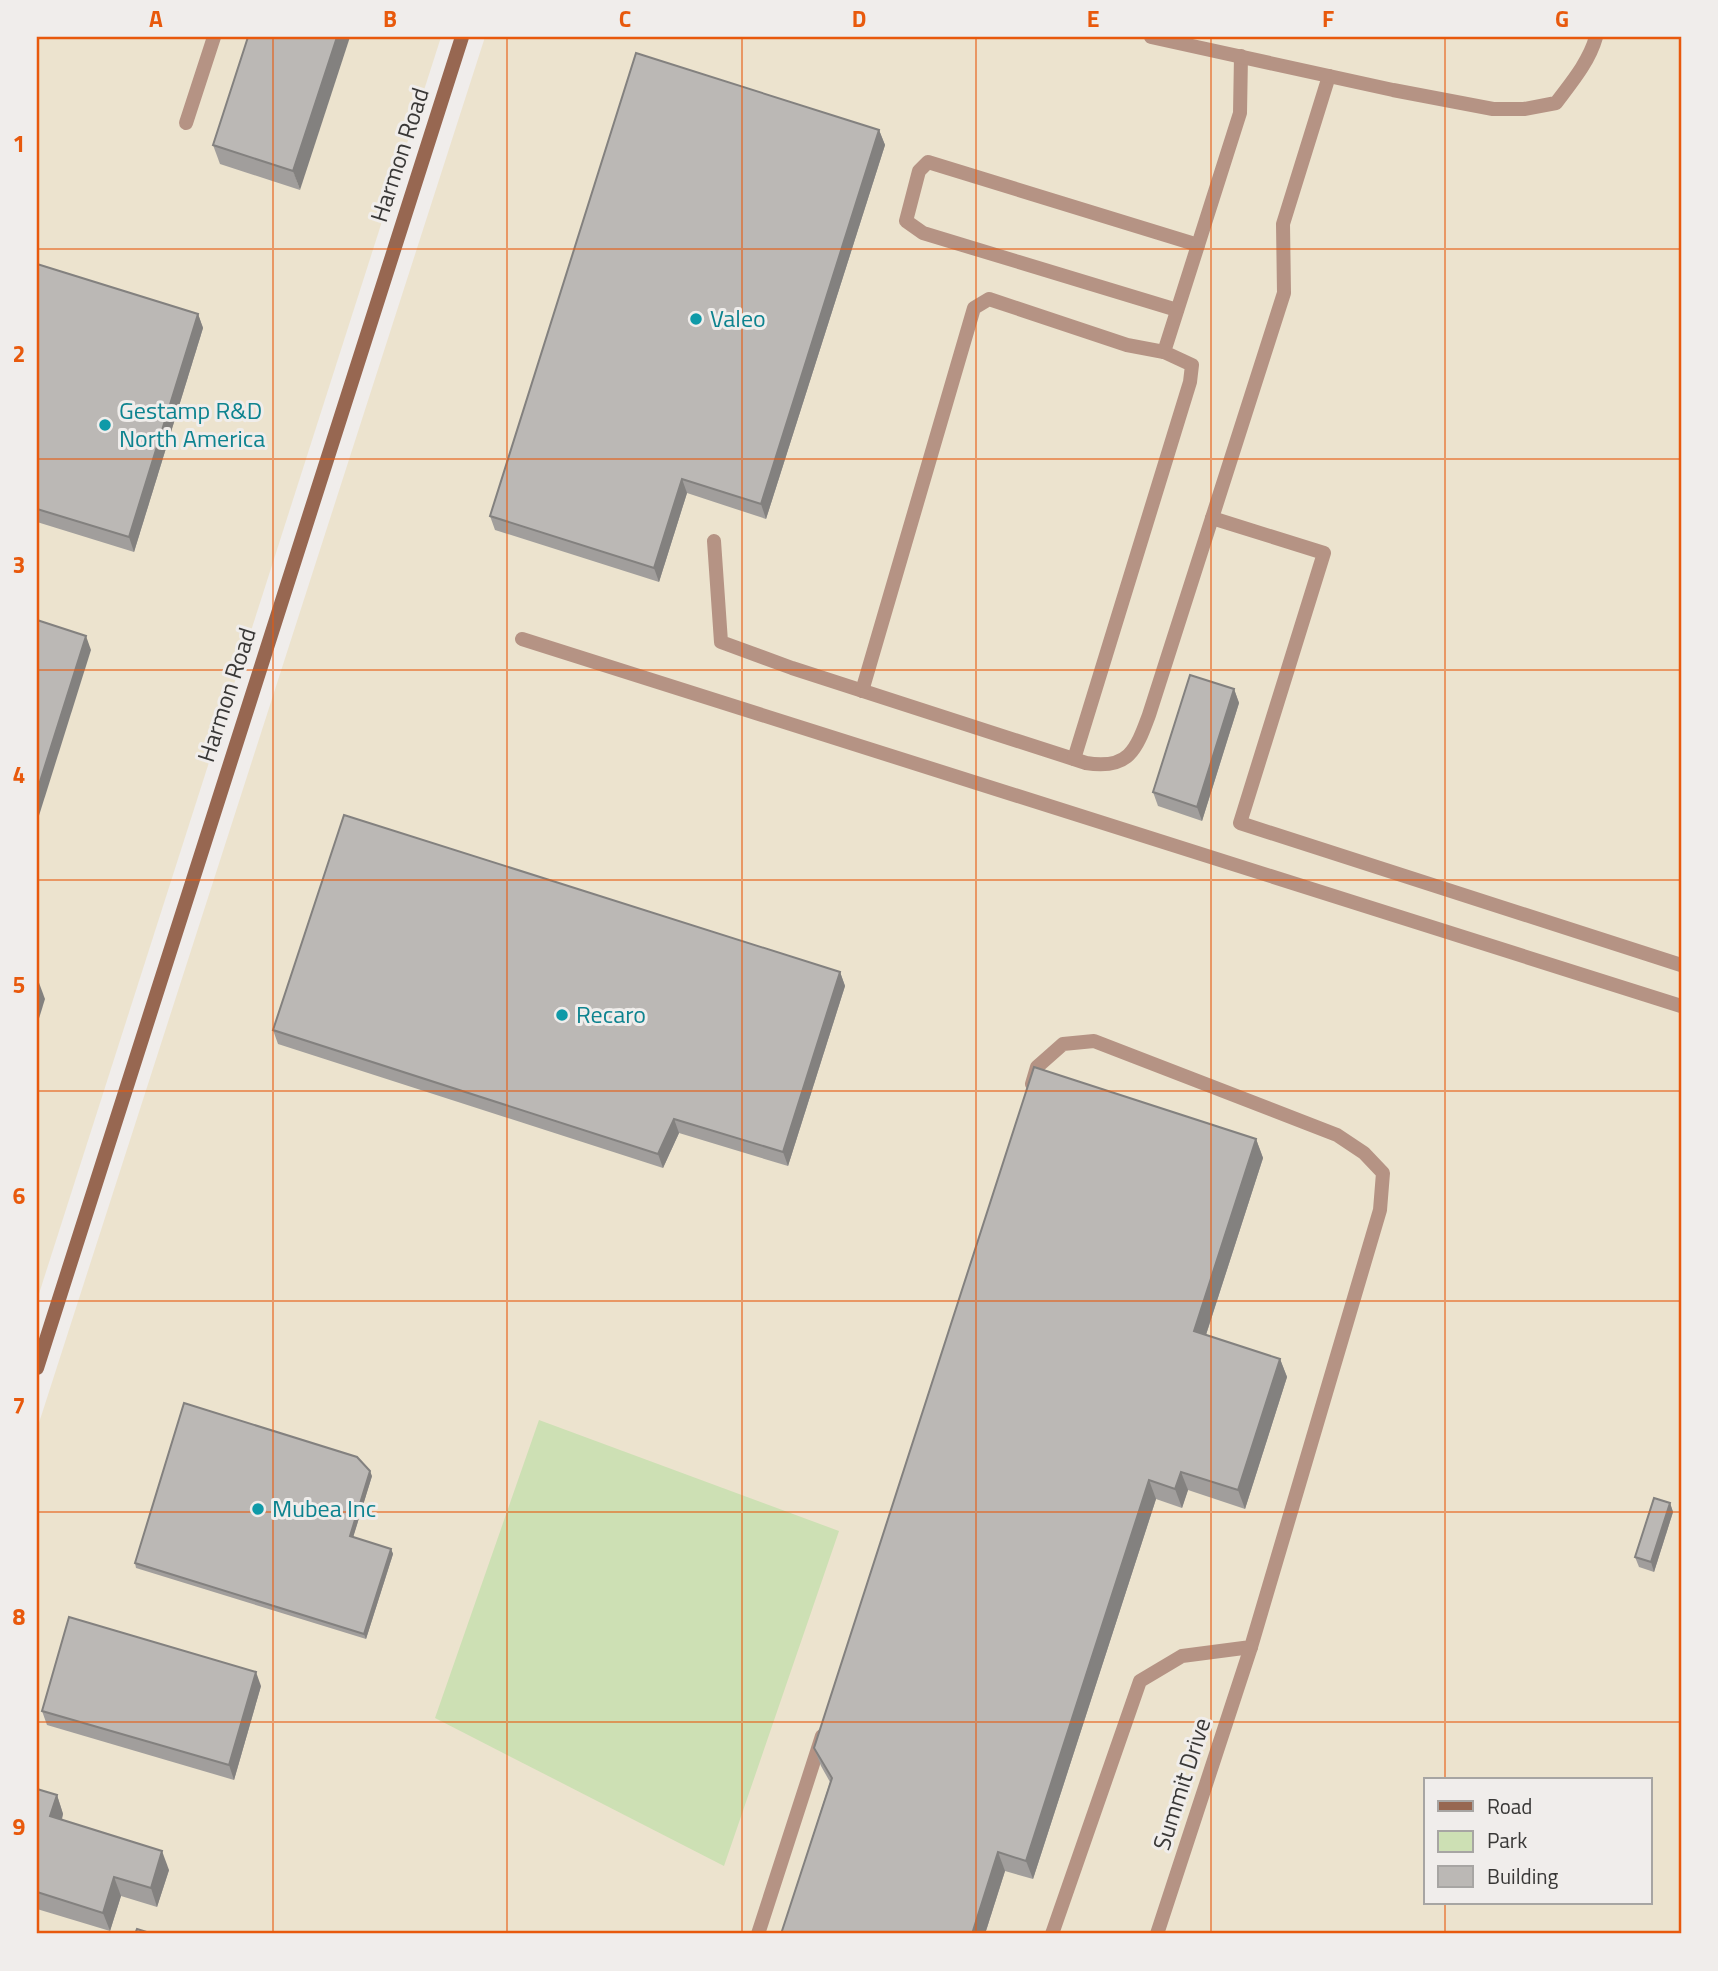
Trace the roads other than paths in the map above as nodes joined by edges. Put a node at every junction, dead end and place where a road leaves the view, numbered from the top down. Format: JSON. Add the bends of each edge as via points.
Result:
{"nodes":[{"id":1,"x":214,"y":37,"type":"edge"},
{"id":2,"x":462,"y":37,"type":"edge"},
{"id":3,"x":1152,"y":37,"type":"edge"},
{"id":4,"x":1596,"y":37,"type":"edge"},
{"id":5,"x":1241,"y":56,"type":"junction"},
{"id":6,"x":1329,"y":76,"type":"junction"},
{"id":7,"x":186,"y":123,"type":"dead end"},
{"id":8,"x":1198,"y":244,"type":"junction"},
{"id":9,"x":1177,"y":310,"type":"junction"},
{"id":10,"x":1164,"y":352,"type":"junction"},
{"id":11,"x":1212,"y":518,"type":"junction"},
{"id":12,"x":714,"y":541,"type":"dead end"},
{"id":13,"x":522,"y":639,"type":"dead end"},
{"id":14,"x":862,"y":691,"type":"junction"},
{"id":15,"x":1074,"y":759,"type":"junction"},
{"id":16,"x":1681,"y":965,"type":"edge"},
{"id":17,"x":1681,"y":1006,"type":"edge"},
{"id":18,"x":1029,"y":1092,"type":"edge"},
{"id":19,"x":37,"y":1368,"type":"edge"},
{"id":20,"x":1251,"y":1647,"type":"junction"},
{"id":21,"x":826,"y":1721,"type":"edge"},
{"id":22,"x":758,"y":1934,"type":"edge"},
{"id":23,"x":1052,"y":1934,"type":"edge"},
{"id":24,"x":1157,"y":1934,"type":"edge"}],
"edges":[{"from":1,"to":7,"type":"street"},
{"from":2,"to":19,"type":"street","name":"Harmon Road"},
{"from":3,"to":5,"type":"street"},
{"from":4,"to":6,"type":"street","via":[[1556,103],[1524,109],[1493,109]]},
{"from":5,"to":6,"type":"street"},
{"from":5,"to":8,"type":"street","via":[[1240,113]]},
{"from":6,"to":11,"type":"street","via":[[1283,224],[1284,293]]},
{"from":8,"to":9,"type":"street"},
{"from":8,"to":9,"type":"street","via":[[928,162],[919,171],[906,221],[923,233]]},
{"from":9,"to":10,"type":"street"},
{"from":10,"to":14,"type":"street","via":[[1127,345],[989,299],[974,308]]},
{"from":10,"to":15,"type":"street","via":[[1192,365],[1191,382]]},
{"from":11,"to":15,"type":"street","via":[[1138,745],[1124,760],[1104,766]]},
{"from":11,"to":16,"type":"street","via":[[1324,553],[1240,823]]},
{"from":12,"to":14,"type":"street","via":[[721,642]]},
{"from":13,"to":17,"type":"street"},
{"from":14,"to":15,"type":"street"},
{"from":18,"to":20,"type":"street","name":"Summit Drive","via":[[1037,1068],[1063,1044],[1094,1041],[1337,1135],[1383,1173],[1380,1210]]},
{"from":20,"to":23,"type":"street","via":[[1182,1656],[1140,1681]]},
{"from":20,"to":24,"type":"street","name":"Summit Drive"},
{"from":21,"to":22,"type":"street"}]}
